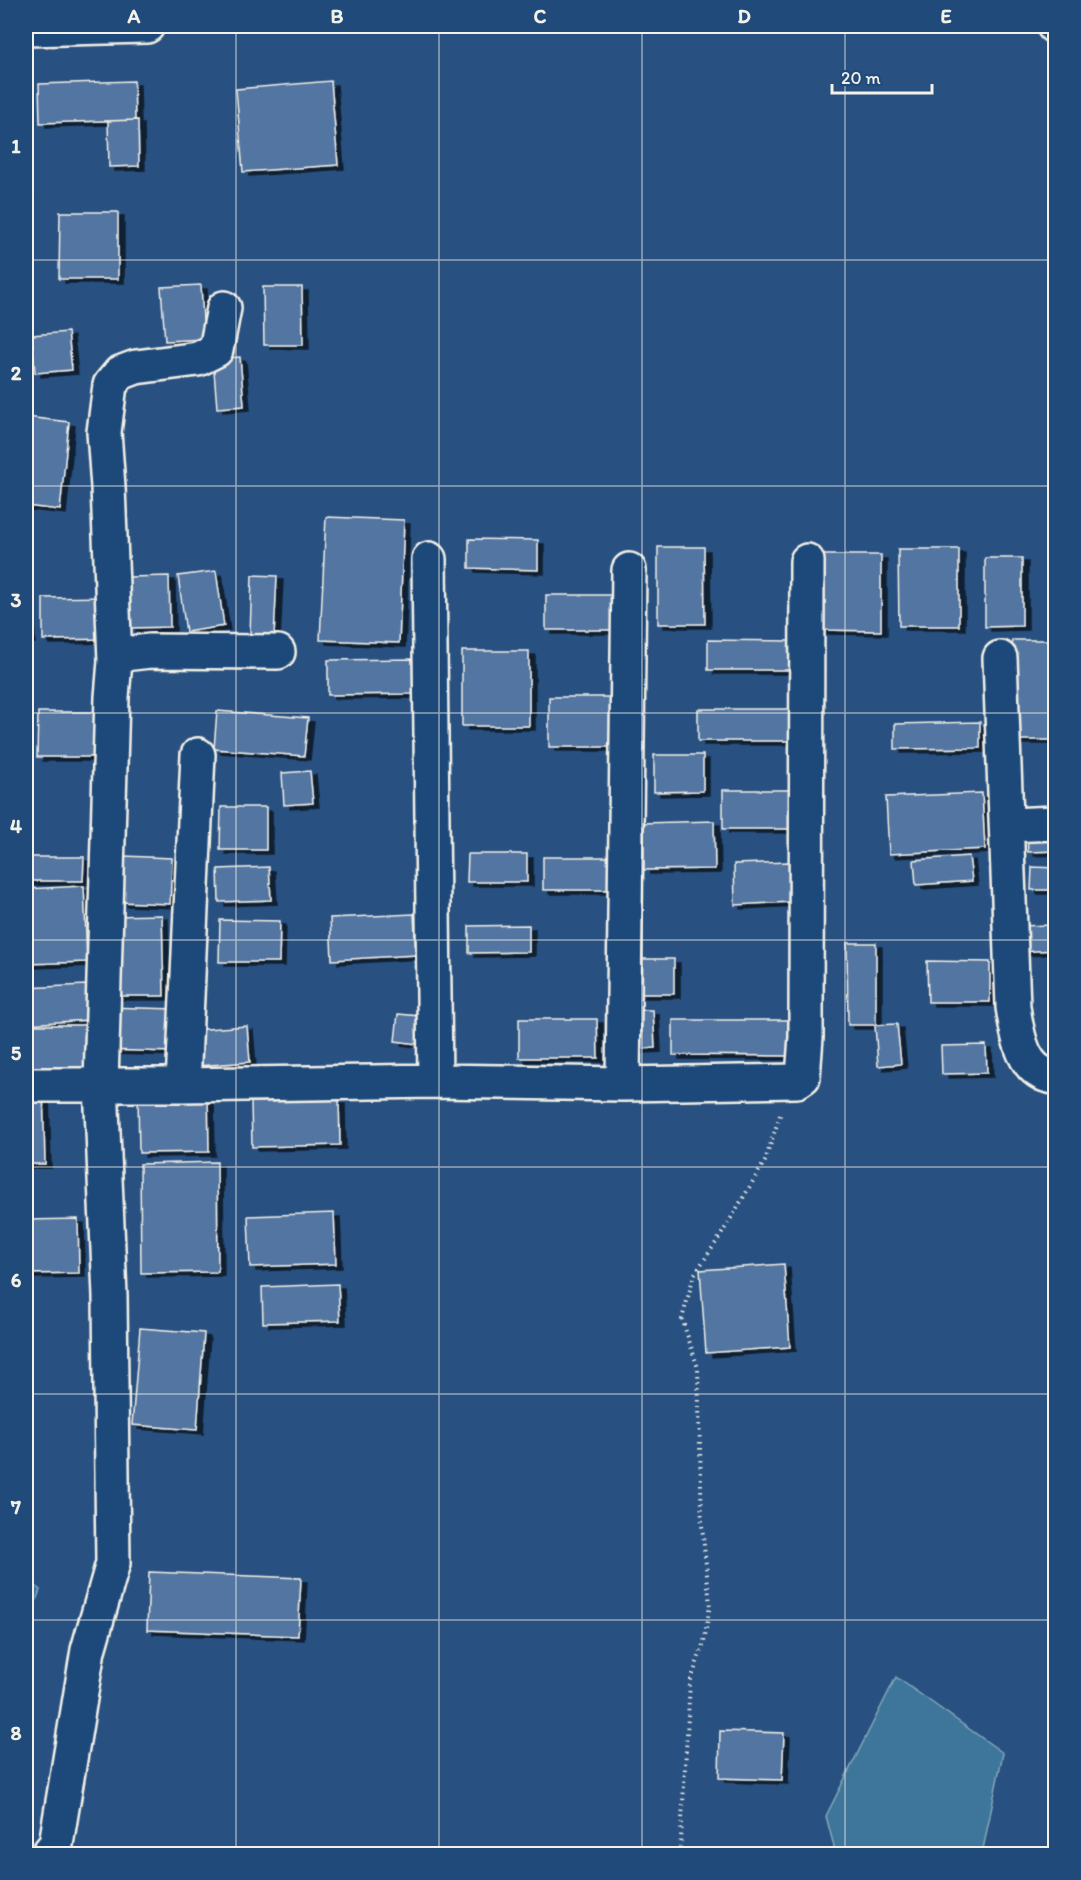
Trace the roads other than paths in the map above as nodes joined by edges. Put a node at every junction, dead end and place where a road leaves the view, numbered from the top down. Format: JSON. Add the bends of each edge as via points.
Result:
{"nodes":[{"id":1,"x":147,"y":26,"type":"edge"},
{"id":2,"x":26,"y":30,"type":"edge"},
{"id":3,"x":224,"y":308,"type":"dead end"},
{"id":4,"x":429,"y":559,"type":"dead end"},
{"id":5,"x":807,"y":561,"type":"dead end"},
{"id":6,"x":629,"y":570,"type":"dead end"},
{"id":7,"x":279,"y":652,"type":"dead end"},
{"id":8,"x":1000,"y":658,"type":"dead end"},
{"id":9,"x":114,"y":661,"type":"junction"},
{"id":10,"x":198,"y":756,"type":"dead end"},
{"id":11,"x":1056,"y":823,"type":"edge"},
{"id":12,"x":1007,"y":825,"type":"junction"},
{"id":13,"x":1056,"y":1077,"type":"edge"},
{"id":14,"x":435,"y":1081,"type":"junction"},
{"id":15,"x":100,"y":1084,"type":"junction"},
{"id":16,"x":623,"y":1084,"type":"junction"},
{"id":17,"x":183,"y":1085,"type":"junction"},
{"id":18,"x":26,"y":1086,"type":"edge"},
{"id":19,"x":48,"y":1854,"type":"edge"}],
"edges":[{"from":1,"to":2,"type":"street"},
{"from":3,"to":9,"type":"street","via":[[216,350],[198,359],[136,367],[120,373],[110,385],[104,432]]},
{"from":4,"to":14,"type":"street"},
{"from":5,"to":16,"type":"street","via":[[803,1077],[798,1081],[750,1083]]},
{"from":6,"to":16,"type":"street"},
{"from":7,"to":9,"type":"street","via":[[150,651],[124,654]]},
{"from":8,"to":12,"type":"street"},
{"from":9,"to":15,"type":"street"},
{"from":10,"to":17,"type":"street"},
{"from":11,"to":12,"type":"street"},
{"from":12,"to":13,"type":"street","via":[[1013,1007],[1018,1040],[1029,1062],[1046,1076]]},
{"from":14,"to":16,"type":"street"},
{"from":14,"to":17,"type":"street"},
{"from":15,"to":17,"type":"street"},
{"from":15,"to":18,"type":"street"},
{"from":15,"to":19,"type":"street","via":[[110,1296],[113,1563],[88,1650],[56,1844]]}]}
